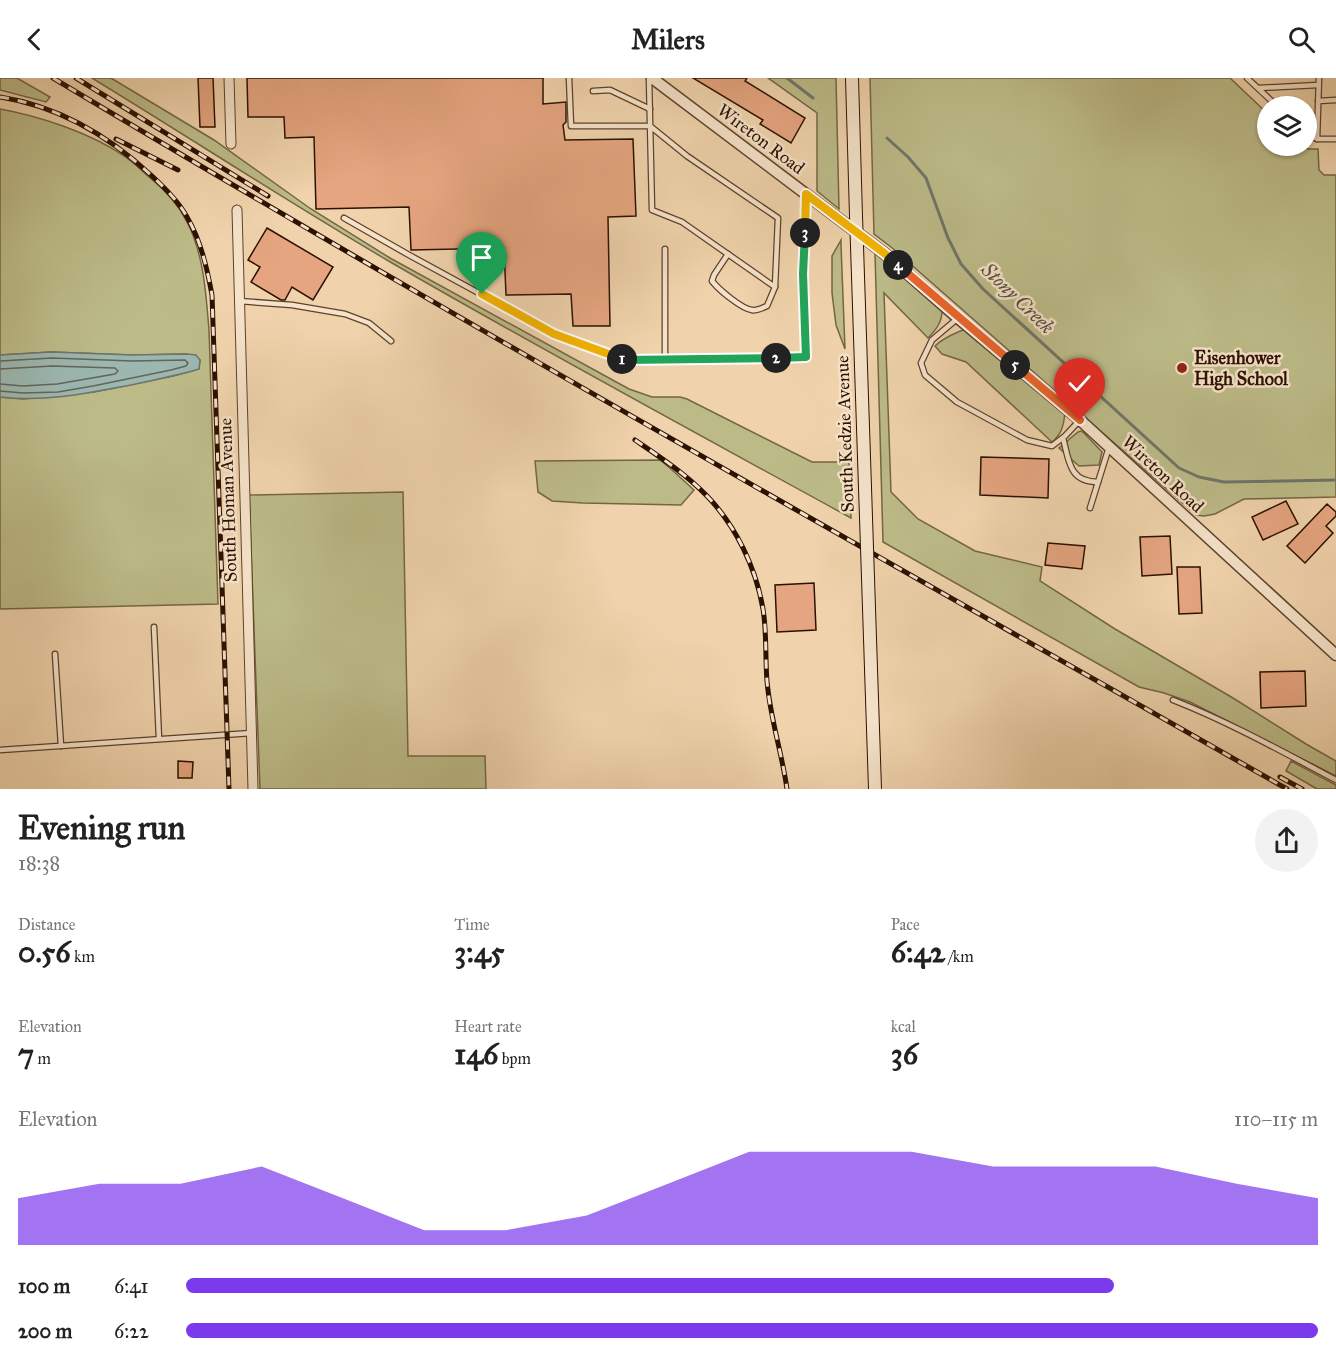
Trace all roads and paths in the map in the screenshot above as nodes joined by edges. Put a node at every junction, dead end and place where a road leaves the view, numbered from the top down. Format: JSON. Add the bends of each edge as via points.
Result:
{"nodes":[{"id":1,"x":229,"y":78,"type":"edge"},
{"id":2,"x":569,"y":78,"type":"edge"},
{"id":3,"x":650,"y":78,"type":"edge"},
{"id":4,"x":852,"y":78,"type":"edge"},
{"id":5,"x":1247,"y":78,"type":"edge"},
{"id":6,"x":1319,"y":78,"type":"edge"},
{"id":7,"x":1318,"y":85,"type":"junction"},
{"id":8,"x":1259,"y":88,"type":"junction"},
{"id":9,"x":593,"y":91,"type":"dead end"},
{"id":10,"x":1267,"y":96,"type":"edge"},
{"id":11,"x":1336,"y":100,"type":"edge"},
{"id":12,"x":1318,"y":101,"type":"junction"},
{"id":13,"x":650,"y":109,"type":"junction"},
{"id":14,"x":650,"y":126,"type":"junction"},
{"id":15,"x":1317,"y":139,"type":"joint"},
{"id":16,"x":1336,"y":139,"type":"edge"},
{"id":17,"x":231,"y":144,"type":"dead end"},
{"id":18,"x":806,"y":194,"type":"junction"},
{"id":19,"x":237,"y":210,"type":"dead end"},
{"id":20,"x":344,"y":218,"type":"dead end"},
{"id":21,"x":665,"y":249,"type":"dead end"},
{"id":22,"x":728,"y":254,"type":"junction"},
{"id":23,"x":776,"y":288,"type":"junction"},
{"id":24,"x":239,"y":301,"type":"junction"},
{"id":25,"x":958,"y":318,"type":"junction"},
{"id":26,"x":391,"y":341,"type":"dead end"},
{"id":27,"x":665,"y":359,"type":"junction"},
{"id":28,"x":1080,"y":420,"type":"junction"},
{"id":29,"x":1063,"y":438,"type":"junction"},
{"id":30,"x":1110,"y":447,"type":"junction"},
{"id":31,"x":1098,"y":482,"type":"junction"},
{"id":32,"x":1090,"y":508,"type":"dead end"},
{"id":33,"x":154,"y":627,"type":"dead end"},
{"id":34,"x":1335,"y":652,"type":"edge"},
{"id":35,"x":55,"y":654,"type":"dead end"},
{"id":36,"x":1173,"y":700,"type":"dead end"},
{"id":37,"x":252,"y":733,"type":"junction"},
{"id":38,"x":159,"y":739,"type":"junction"},
{"id":39,"x":61,"y":746,"type":"junction"},
{"id":40,"x":0,"y":750,"type":"edge"},
{"id":41,"x":1336,"y":780,"type":"edge"},
{"id":42,"x":253,"y":789,"type":"edge"},
{"id":43,"x":875,"y":789,"type":"edge"}],
"edges":[{"from":1,"to":17,"type":"street"},
{"from":2,"to":14,"type":"lane","via":[[572,126]]},
{"from":3,"to":13,"type":"lane"},
{"from":3,"to":18,"type":"street","name":"Wireton Road"},
{"from":4,"to":43,"type":"main road","name":"South Kedzie Avenue","bridge":true},
{"from":5,"to":8,"type":"lane"},
{"from":6,"to":7,"type":"lane"},
{"from":7,"to":8,"type":"lane"},
{"from":7,"to":12,"type":"lane"},
{"from":8,"to":10,"type":"lane"},
{"from":9,"to":13,"type":"lane","via":[[609,90]]},
{"from":11,"to":12,"type":"lane"},
{"from":12,"to":15,"type":"lane"},
{"from":13,"to":14,"type":"lane"},
{"from":14,"to":22,"type":"lane","via":[[652,210],[682,222]]},
{"from":14,"to":23,"type":"lane","via":[[778,218]]},
{"from":15,"to":16,"type":"lane"},
{"from":18,"to":25,"type":"street","name":"Wireton Road","via":[[884,253]]},
{"from":18,"to":27,"type":"lane","via":[[806,357]]},
{"from":19,"to":24,"type":"street","name":"South Homan Avenue"},
{"from":20,"to":27,"type":"lane","via":[[554,334],[625,360]]},
{"from":21,"to":27,"type":"lane"},
{"from":22,"to":23,"type":"lane"},
{"from":22,"to":23,"type":"lane","via":[[712,282],[720,291],[755,310],[766,306]]},
{"from":24,"to":26,"type":"lane","via":[[345,314],[369,323]]},
{"from":24,"to":37,"type":"street","name":"South Homan Avenue"},
{"from":25,"to":28,"type":"street","name":"Wireton Road"},
{"from":25,"to":29,"type":"lane","via":[[932,340],[921,363],[925,375],[957,402],[1027,440],[1052,446]]},
{"from":28,"to":29,"type":"lane"},
{"from":28,"to":30,"type":"street","name":"Wireton Road"},
{"from":29,"to":31,"type":"lane","via":[[1077,477]]},
{"from":30,"to":31,"type":"lane"},
{"from":30,"to":34,"type":"street","name":"Wireton Road"},
{"from":31,"to":32,"type":"lane"},
{"from":33,"to":38,"type":"lane"},
{"from":35,"to":39,"type":"lane"},
{"from":36,"to":41,"type":"lane"},
{"from":37,"to":38,"type":"lane"},
{"from":37,"to":42,"type":"street","name":"South Homan Avenue"},
{"from":38,"to":39,"type":"lane"},
{"from":39,"to":40,"type":"lane"}]}
